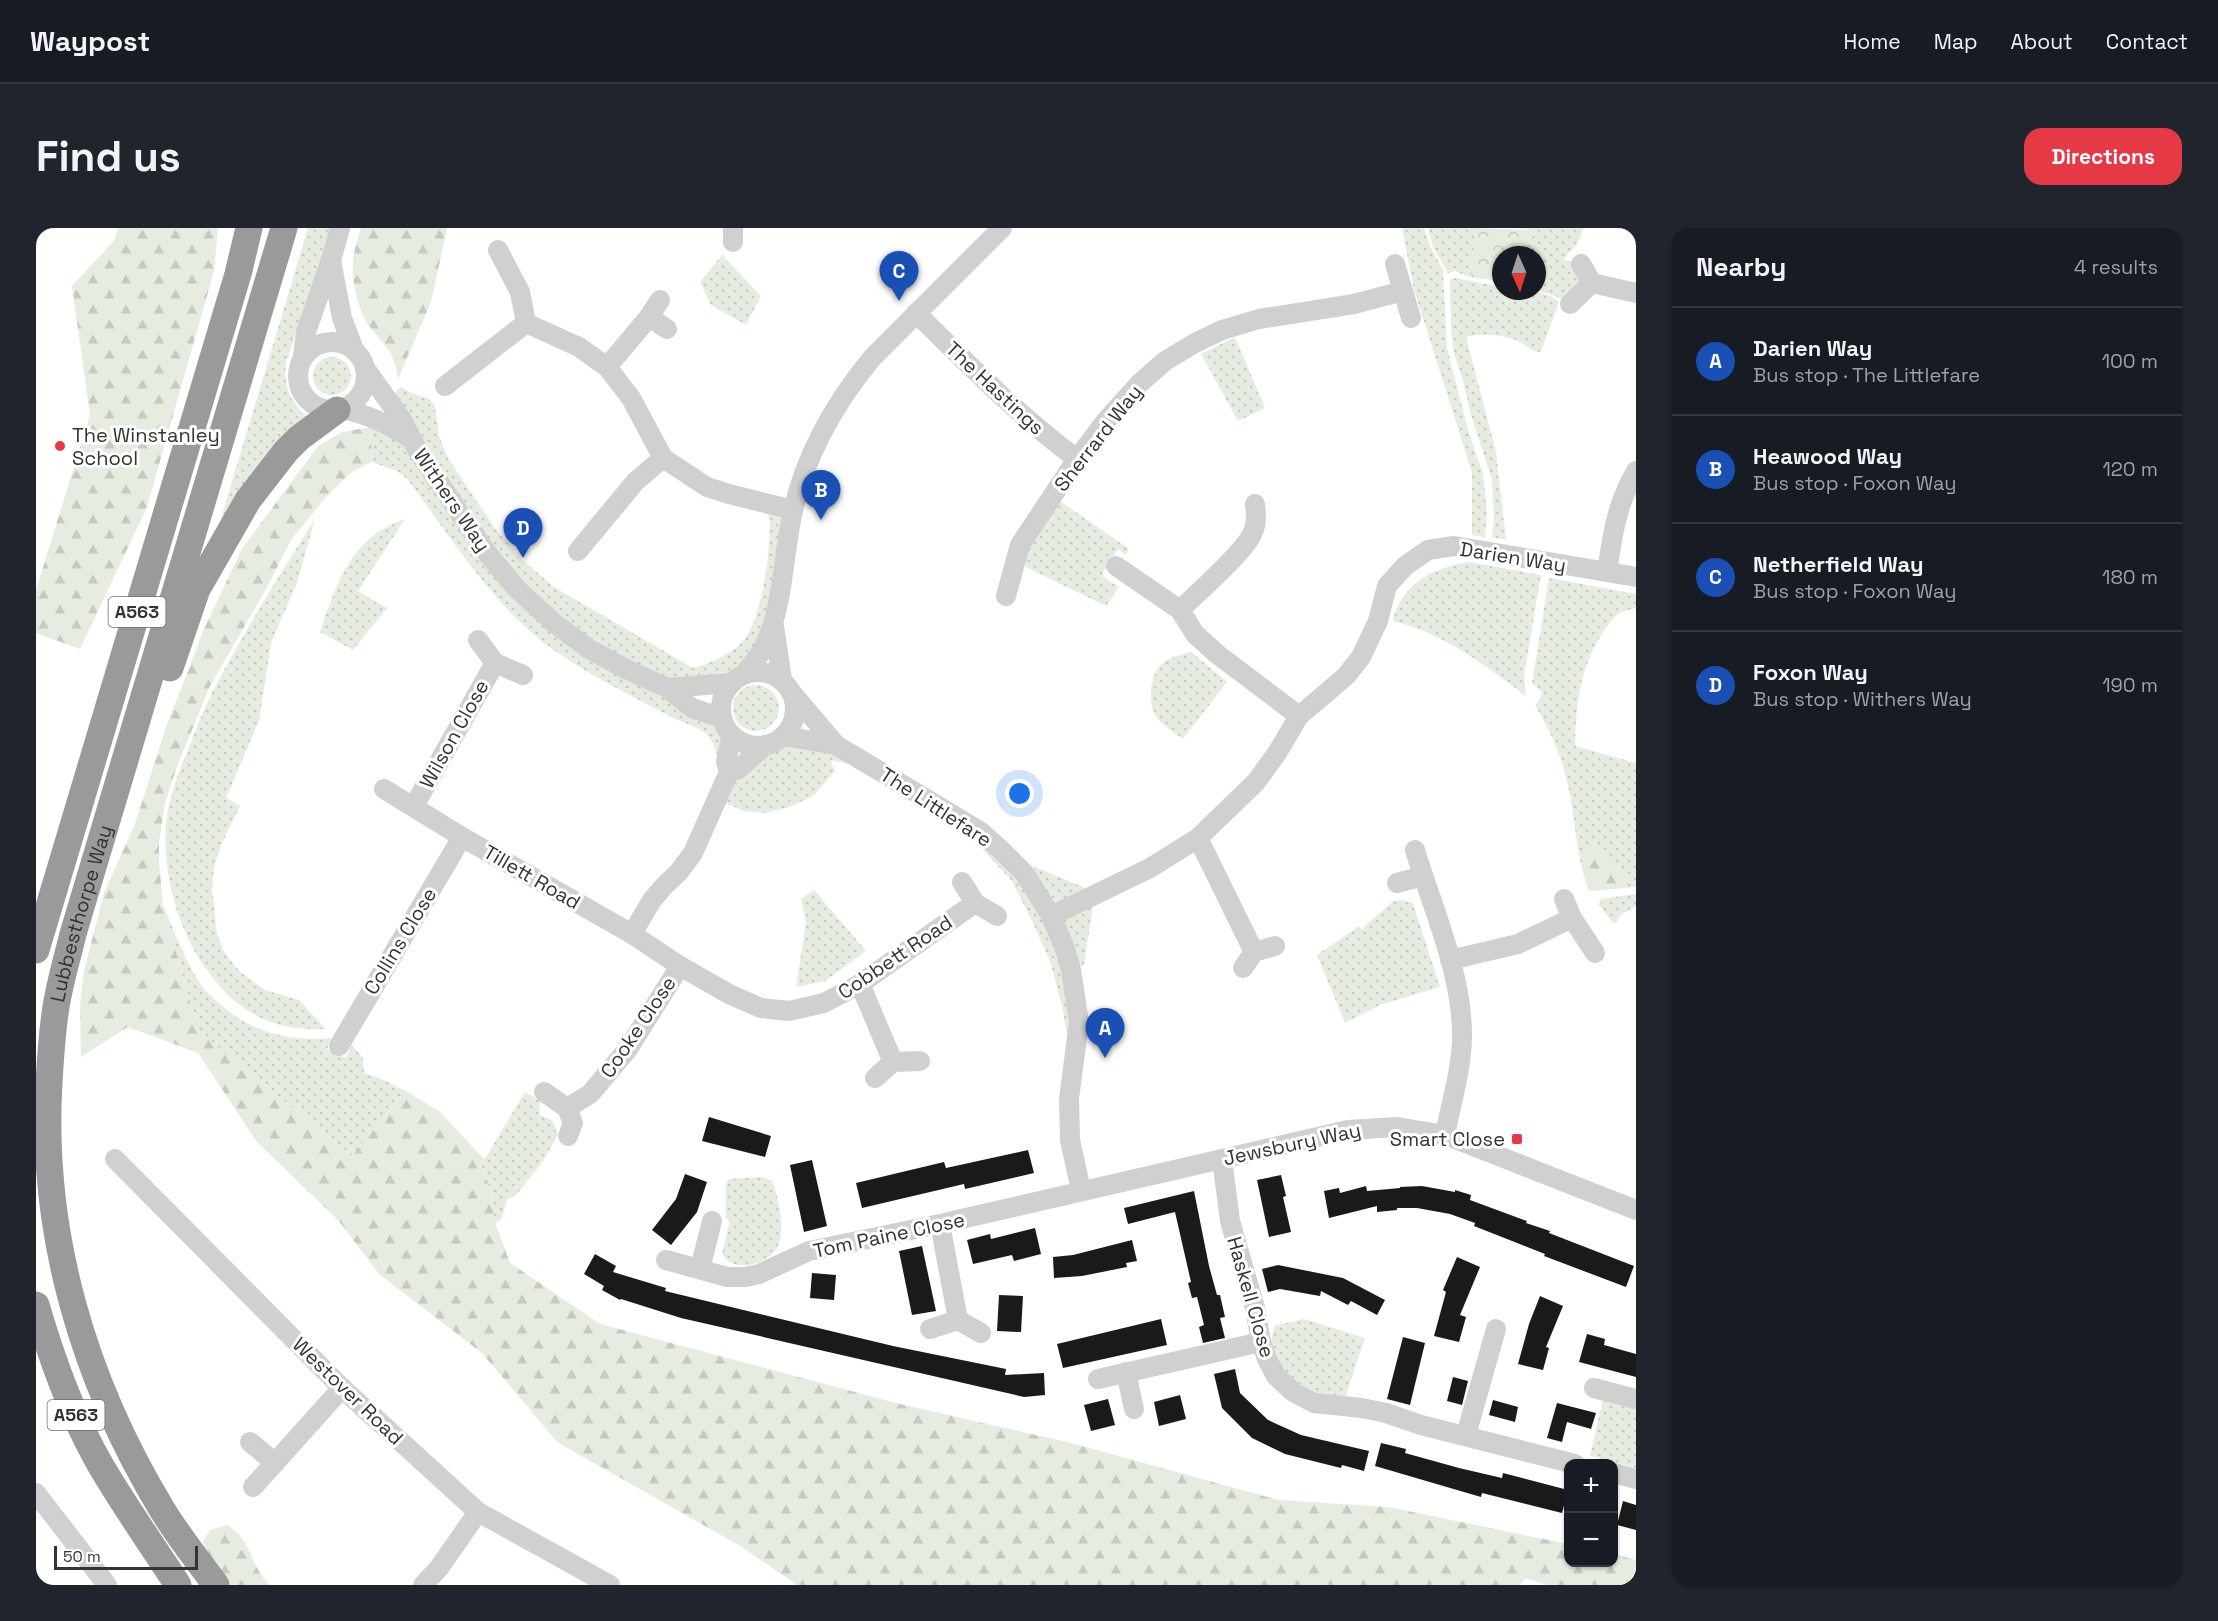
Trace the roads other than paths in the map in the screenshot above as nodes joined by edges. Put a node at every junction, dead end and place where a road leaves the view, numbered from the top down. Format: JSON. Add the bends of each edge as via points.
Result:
{"nodes":[{"id":1,"x":244,"y":228,"type":"edge"},
{"id":2,"x":249,"y":228,"type":"edge"},
{"id":3,"x":284,"y":228,"type":"edge"},
{"id":4,"x":340,"y":228,"type":"edge"},
{"id":5,"x":1002,"y":228,"type":"edge"},
{"id":6,"x":498,"y":250,"type":"dead end"},
{"id":7,"x":332,"y":260,"type":"junction"},
{"id":8,"x":1395,"y":264,"type":"dead end"},
{"id":9,"x":1581,"y":264,"type":"dead end"},
{"id":10,"x":238,"y":274,"type":"junction"},
{"id":11,"x":1592,"y":283,"type":"junction"},
{"id":12,"x":1403,"y":291,"type":"junction"},
{"id":13,"x":1636,"y":292,"type":"edge"},
{"id":14,"x":660,"y":300,"type":"dead end"},
{"id":15,"x":1570,"y":303,"type":"dead end"},
{"id":16,"x":916,"y":312,"type":"junction"},
{"id":17,"x":648,"y":317,"type":"junction"},
{"id":18,"x":1411,"y":318,"type":"dead end"},
{"id":19,"x":526,"y":323,"type":"junction"},
{"id":20,"x":667,"y":329,"type":"dead end"},
{"id":21,"x":354,"y":350,"type":"junction"},
{"id":22,"x":303,"y":357,"type":"junction"},
{"id":23,"x":607,"y":367,"type":"junction"},
{"id":24,"x":365,"y":368,"type":"junction"},
{"id":25,"x":445,"y":386,"type":"dead end"},
{"id":26,"x":339,"y":409,"type":"junction"},
{"id":27,"x":410,"y":438,"type":"junction"},
{"id":28,"x":663,"y":458,"type":"junction"},
{"id":29,"x":1077,"y":459,"type":"junction"},
{"id":30,"x":1636,"y":471,"type":"edge"},
{"id":31,"x":1255,"y":504,"type":"dead end"},
{"id":32,"x":793,"y":510,"type":"junction"},
{"id":33,"x":579,"y":551,"type":"dead end"},
{"id":34,"x":1116,"y":566,"type":"dead end"},
{"id":35,"x":1607,"y":572,"type":"junction"},
{"id":36,"x":1636,"y":577,"type":"edge"},
{"id":37,"x":1006,"y":596,"type":"dead end"},
{"id":38,"x":1180,"y":610,"type":"junction"},
{"id":39,"x":773,"y":623,"type":"junction"},
{"id":40,"x":478,"y":640,"type":"dead end"},
{"id":41,"x":495,"y":663,"type":"junction"},
{"id":42,"x":523,"y":675,"type":"dead end"},
{"id":43,"x":738,"y":679,"type":"junction"},
{"id":44,"x":787,"y":687,"type":"junction"},
{"id":45,"x":667,"y":688,"type":"junction"},
{"id":46,"x":1299,"y":716,"type":"junction"},
{"id":47,"x":727,"y":726,"type":"junction"},
{"id":48,"x":783,"y":736,"type":"junction"},
{"id":49,"x":836,"y":745,"type":"junction"},
{"id":50,"x":765,"y":746,"type":"junction"},
{"id":51,"x":729,"y":772,"type":"junction"},
{"id":52,"x":384,"y":789,"type":"dead end"},
{"id":53,"x":414,"y":806,"type":"junction"},
{"id":54,"x":462,"y":837,"type":"junction"},
{"id":55,"x":1198,"y":838,"type":"junction"},
{"id":56,"x":100,"y":845,"type":"junction"},
{"id":57,"x":1415,"y":850,"type":"dead end"},
{"id":58,"x":1423,"y":876,"type":"junction"},
{"id":59,"x":962,"y":882,"type":"dead end"},
{"id":60,"x":1397,"y":883,"type":"dead end"},
{"id":61,"x":1564,"y":899,"type":"dead end"},
{"id":62,"x":975,"y":903,"type":"junction"},
{"id":63,"x":997,"y":916,"type":"dead end"},
{"id":64,"x":1051,"y":916,"type":"junction"},
{"id":65,"x":1572,"y":918,"type":"junction"},
{"id":66,"x":632,"y":934,"type":"junction"},
{"id":67,"x":1275,"y":946,"type":"dead end"},
{"id":68,"x":36,"y":950,"type":"edge"},
{"id":69,"x":1595,"y":953,"type":"dead end"},
{"id":70,"x":1450,"y":960,"type":"junction"},
{"id":71,"x":680,"y":966,"type":"junction"},
{"id":72,"x":860,"y":984,"type":"junction"},
{"id":73,"x":339,"y":1047,"type":"dead end"},
{"id":74,"x":920,"y":1060,"type":"dead end"},
{"id":75,"x":893,"y":1062,"type":"junction"},
{"id":76,"x":875,"y":1078,"type":"dead end"},
{"id":77,"x":544,"y":1092,"type":"dead end"},
{"id":78,"x":567,"y":1108,"type":"junction"},
{"id":79,"x":1445,"y":1135,"type":"junction"},
{"id":80,"x":568,"y":1136,"type":"dead end"},
{"id":81,"x":115,"y":1159,"type":"dead end"},
{"id":82,"x":1222,"y":1159,"type":"junction"},
{"id":83,"x":1081,"y":1191,"type":"junction"},
{"id":84,"x":1636,"y":1210,"type":"edge"},
{"id":85,"x":712,"y":1221,"type":"dead end"},
{"id":86,"x":940,"y":1224,"type":"junction"},
{"id":87,"x":666,"y":1260,"type":"dead end"},
{"id":88,"x":700,"y":1269,"type":"junction"},
{"id":89,"x":36,"y":1305,"type":"edge"},
{"id":90,"x":958,"y":1320,"type":"junction"},
{"id":91,"x":1498,"y":1324,"type":"dead end"},
{"id":92,"x":930,"y":1329,"type":"dead end"},
{"id":93,"x":981,"y":1333,"type":"dead end"},
{"id":94,"x":1261,"y":1342,"type":"junction"},
{"id":95,"x":1125,"y":1372,"type":"junction"},
{"id":96,"x":1098,"y":1378,"type":"dead end"},
{"id":97,"x":342,"y":1388,"type":"junction"},
{"id":98,"x":1594,"y":1388,"type":"dead end"},
{"id":99,"x":1636,"y":1399,"type":"edge"},
{"id":100,"x":1134,"y":1409,"type":"dead end"},
{"id":101,"x":1466,"y":1435,"type":"junction"},
{"id":102,"x":250,"y":1442,"type":"dead end"},
{"id":103,"x":1564,"y":1461,"type":"edge"},
{"id":104,"x":275,"y":1463,"type":"junction"},
{"id":105,"x":1618,"y":1474,"type":"edge"},
{"id":106,"x":1636,"y":1479,"type":"edge"},
{"id":107,"x":253,"y":1487,"type":"dead end"},
{"id":108,"x":36,"y":1492,"type":"edge"},
{"id":109,"x":478,"y":1512,"type":"junction"},
{"id":110,"x":107,"y":1585,"type":"edge"},
{"id":111,"x":178,"y":1585,"type":"edge"},
{"id":112,"x":216,"y":1585,"type":"edge"},
{"id":113,"x":423,"y":1585,"type":"edge"},
{"id":114,"x":610,"y":1585,"type":"edge"}],
"edges":[{"from":1,"to":10,"type":"highway"},
{"from":2,"to":10,"type":"highway","name":"Lubbesthorpe Way","number":"A563"},
{"from":3,"to":56,"type":"highway","name":"Lubbesthorpe Way","number":"A563"},
{"from":4,"to":7,"type":"street"},
{"from":5,"to":16,"type":"street"},
{"from":6,"to":19,"type":"street","via":[[520,292]]},
{"from":7,"to":21,"type":"street","via":[[340,308]]},
{"from":7,"to":22,"type":"street","via":[[306,332]]},
{"from":8,"to":12,"type":"street"},
{"from":9,"to":11,"type":"street"},
{"from":10,"to":68,"type":"highway","name":"Lubbesthorpe Way","number":"A563"},
{"from":11,"to":13,"type":"street"},
{"from":11,"to":15,"type":"street"},
{"from":12,"to":18,"type":"street"},
{"from":12,"to":29,"type":"street","name":"Sherrard Way","via":[[1354,304],[1259,319],[1195,343],[1164,361],[1140,383]]},
{"from":14,"to":17,"type":"street"},
{"from":16,"to":29,"type":"street","name":"The Hastings","via":[[1005,400]]},
{"from":16,"to":32,"type":"street","via":[[872,358],[833,412],[806,468]]},
{"from":17,"to":20,"type":"street"},
{"from":17,"to":23,"type":"street"},
{"from":19,"to":23,"type":"street","via":[[579,347]]},
{"from":19,"to":25,"type":"street"},
{"from":21,"to":22,"type":"street","via":[[345,344],[321,343]]},
{"from":21,"to":24,"type":"street"},
{"from":22,"to":26,"type":"street","via":[[297,373],[302,394],[318,408]]},
{"from":23,"to":28,"type":"street","via":[[631,398]]},
{"from":24,"to":26,"type":"street","via":[[366,379],[358,398]]},
{"from":24,"to":27,"type":"street","name":"Withers Way","via":[[402,420]]},
{"from":26,"to":27,"type":"street","name":"Withers Way","via":[[374,418]]},
{"from":26,"to":56,"type":"highway","via":[[286,451],[224,539],[197,589],[177,651]]},
{"from":27,"to":45,"type":"street","name":"Withers Way","via":[[487,553],[517,589],[590,649]]},
{"from":28,"to":32,"type":"street","via":[[707,487]]},
{"from":28,"to":33,"type":"street","via":[[634,482]]},
{"from":29,"to":37,"type":"street","name":"Sherrard Way","via":[[1020,545]]},
{"from":30,"to":35,"type":"street","via":[[1618,509]]},
{"from":31,"to":38,"type":"street","via":[[1253,533]]},
{"from":32,"to":39,"type":"street"},
{"from":34,"to":38,"type":"street"},
{"from":35,"to":36,"type":"street","name":"Darien Way"},
{"from":35,"to":46,"type":"street","name":"Darien Way","via":[[1454,546],[1428,550],[1405,566],[1387,586],[1370,639],[1346,676]]},
{"from":38,"to":46,"type":"street","via":[[1195,634],[1217,654]]},
{"from":39,"to":43,"type":"street","via":[[765,645]]},
{"from":39,"to":44,"type":"street"},
{"from":40,"to":41,"type":"street","name":"Wilson Close"},
{"from":41,"to":42,"type":"street","name":"Wilson Close"},
{"from":41,"to":53,"type":"street","name":"Wilson Close"},
{"from":43,"to":44,"type":"street","via":[[764,672]]},
{"from":43,"to":45,"type":"street","name":"Withers Way"},
{"from":43,"to":47,"type":"street","via":[[724,694],[721,706]]},
{"from":44,"to":48,"type":"street","via":[[795,701],[795,716]]},
{"from":44,"to":49,"type":"street","name":"The Littlefare"},
{"from":45,"to":47,"type":"street","name":"Withers Way","via":[[692,708]]},
{"from":46,"to":55,"type":"street","name":"Darien Way","via":[[1256,782]]},
{"from":47,"to":50,"type":"street","via":[[741,742]]},
{"from":47,"to":51,"type":"street"},
{"from":48,"to":49,"type":"street","name":"The Littlefare"},
{"from":48,"to":50,"type":"street"},
{"from":49,"to":64,"type":"street","name":"The Littlefare","via":[[981,832],[1024,874]]},
{"from":50,"to":51,"type":"street","via":[[740,769]]},
{"from":51,"to":66,"type":"street","via":[[693,853],[652,900]]},
{"from":52,"to":53,"type":"street","name":"Tillett Road"},
{"from":53,"to":54,"type":"street","name":"Tillett Road"},
{"from":54,"to":66,"type":"street","name":"Tillett Road"},
{"from":54,"to":73,"type":"street","name":"Collins Close"},
{"from":55,"to":64,"type":"street","name":"Darien Way","via":[[1150,868]]},
{"from":55,"to":67,"type":"street","via":[[1249,960]]},
{"from":56,"to":112,"type":"highway","name":"Lubbesthorpe Way","number":"A563","via":[[62,977],[51,1054],[48,1137],[56,1231],[80,1330],[119,1431],[164,1513]]},
{"from":57,"to":58,"type":"street"},
{"from":58,"to":60,"type":"street"},
{"from":58,"to":70,"type":"street"},
{"from":59,"to":62,"type":"street"},
{"from":61,"to":65,"type":"street"},
{"from":62,"to":63,"type":"street"},
{"from":62,"to":72,"type":"street","name":"Cobbett Road"},
{"from":64,"to":83,"type":"street","name":"The Littlefare","via":[[1071,970],[1079,1022],[1069,1099],[1070,1140]]},
{"from":65,"to":69,"type":"street"},
{"from":65,"to":70,"type":"street","via":[[1518,944]]},
{"from":66,"to":71,"type":"street","name":"Tillett Road"},
{"from":70,"to":79,"type":"street","via":[[1462,1038]]},
{"from":71,"to":72,"type":"street","name":"Cobbett Road","via":[[761,1008],[789,1011],[824,1003]]},
{"from":71,"to":78,"type":"street","name":"Cooke Close","via":[[610,1072],[590,1094]]},
{"from":72,"to":75,"type":"street"},
{"from":74,"to":75,"type":"street"},
{"from":75,"to":76,"type":"street"},
{"from":77,"to":78,"type":"street"},
{"from":78,"to":80,"type":"street","via":[[573,1123]]},
{"from":79,"to":82,"type":"street","name":"Jewsbury Way","via":[[1397,1127],[1348,1130]]},
{"from":79,"to":84,"type":"street","name":"Jewsbury Way"},
{"from":81,"to":97,"type":"street","name":"Westover Road"},
{"from":82,"to":83,"type":"street","name":"Jewsbury Way"},
{"from":82,"to":94,"type":"street","name":"Haskell Close","via":[[1230,1221]]},
{"from":83,"to":86,"type":"street","name":"Tom Paine Close"},
{"from":85,"to":88,"type":"street"},
{"from":86,"to":88,"type":"street","name":"Tom Paine Close","via":[[809,1251],[746,1277],[727,1277]]},
{"from":86,"to":90,"type":"street"},
{"from":87,"to":88,"type":"street","name":"Tom Paine Close"},
{"from":89,"to":111,"type":"highway","number":"A563","via":[[71,1405],[95,1454]]},
{"from":90,"to":92,"type":"street"},
{"from":90,"to":93,"type":"street"},
{"from":91,"to":101,"type":"street"},
{"from":94,"to":95,"type":"street"},
{"from":94,"to":101,"type":"street","name":"Haskell Close","via":[[1276,1376],[1293,1392],[1314,1403],[1362,1408]]},
{"from":95,"to":96,"type":"street"},
{"from":95,"to":100,"type":"street"},
{"from":97,"to":104,"type":"street"},
{"from":97,"to":109,"type":"street","name":"Westover Road"},
{"from":98,"to":99,"type":"street"},
{"from":101,"to":103,"type":"street","name":"Haskell Close"},
{"from":102,"to":104,"type":"street"},
{"from":104,"to":107,"type":"street"},
{"from":105,"to":106,"type":"street"},
{"from":108,"to":110,"type":"street"},
{"from":109,"to":113,"type":"street"},
{"from":109,"to":114,"type":"street","name":"Westover Road"}]}
